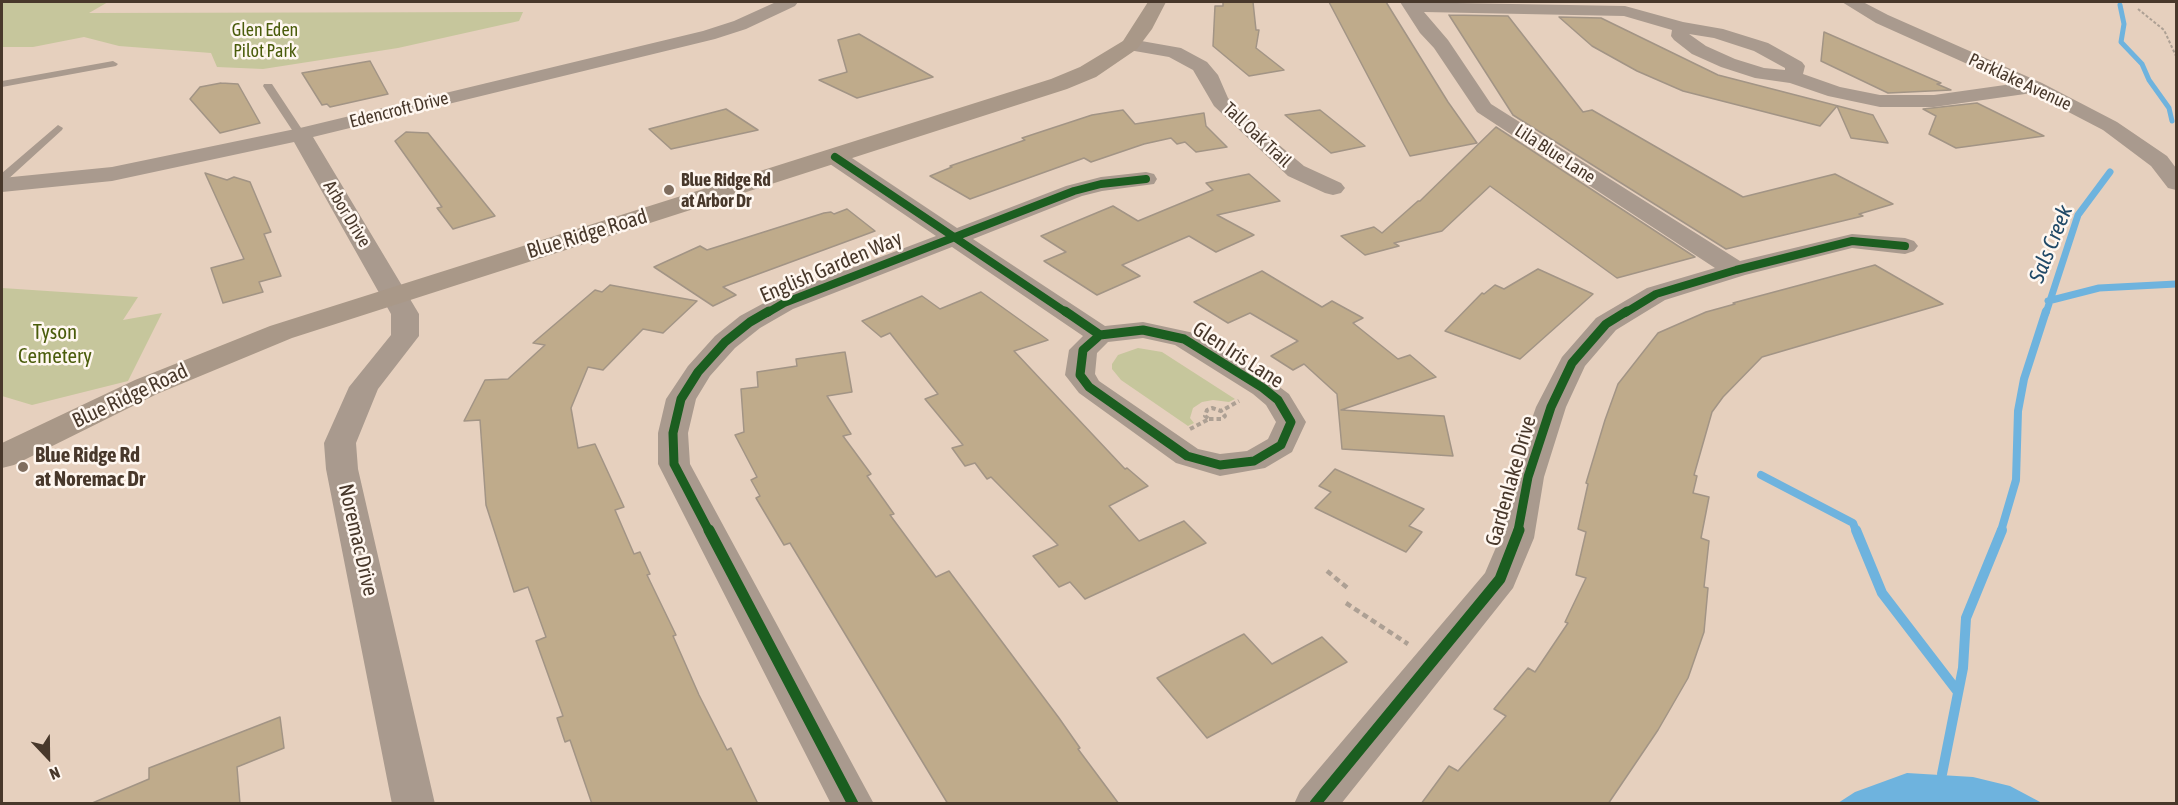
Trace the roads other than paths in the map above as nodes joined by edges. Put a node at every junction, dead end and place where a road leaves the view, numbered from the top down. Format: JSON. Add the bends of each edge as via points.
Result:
{"nodes":[{"id":1,"x":789,"y":2,"type":"edge"},
{"id":2,"x":1157,"y":2,"type":"edge"},
{"id":3,"x":1851,"y":2,"type":"edge"},
{"id":4,"x":1409,"y":4,"type":"edge"},
{"id":5,"x":1130,"y":45,"type":"junction"},
{"id":6,"x":113,"y":64,"type":"dead end"},
{"id":7,"x":2,"y":84,"type":"edge"},
{"id":8,"x":268,"y":86,"type":"dead end"},
{"id":9,"x":2035,"y":87,"type":"junction"},
{"id":10,"x":58,"y":128,"type":"dead end"},
{"id":11,"x":300,"y":134,"type":"junction"},
{"id":12,"x":835,"y":157,"type":"junction"},
{"id":13,"x":2,"y":179,"type":"edge"},
{"id":14,"x":1146,"y":179,"type":"dead end"},
{"id":15,"x":2176,"y":183,"type":"edge"},
{"id":16,"x":2,"y":185,"type":"edge"},
{"id":17,"x":1333,"y":188,"type":"dead end"},
{"id":18,"x":952,"y":237,"type":"junction"},
{"id":19,"x":1905,"y":246,"type":"dead end"},
{"id":20,"x":1736,"y":270,"type":"junction"},
{"id":21,"x":394,"y":294,"type":"junction"},
{"id":22,"x":1100,"y":335,"type":"junction"},
{"id":23,"x":2,"y":457,"type":"edge"},
{"id":24,"x":414,"y":804,"type":"edge"},
{"id":25,"x":853,"y":804,"type":"edge"},
{"id":26,"x":1315,"y":804,"type":"edge"}],
"edges":[{"from":1,"to":11,"type":"street","name":"Edencroft Drive","via":[[709,35]]},
{"from":2,"to":5,"type":"main road","name":"Blue Ridge Road"},
{"from":3,"to":9,"type":"street","name":"Parklake Avenue","via":[[1882,20]]},
{"from":4,"to":9,"type":"street","via":[[1625,11],[1761,47],[1795,66],[1793,77],[1835,92],[1880,101],[1934,101]]},
{"from":4,"to":20,"type":"street","name":"Lila Blue Lane","via":[[1484,108]]},
{"from":5,"to":12,"type":"main road","name":"Blue Ridge Road","via":[[1088,72],[1059,84]]},
{"from":5,"to":17,"type":"street","name":"Tall Oak Trail","via":[[1174,52],[1200,66],[1215,94],[1246,127],[1296,171]]},
{"from":6,"to":7,"type":"lane"},
{"from":8,"to":11,"type":"lane"},
{"from":9,"to":15,"type":"street","name":"Parklake Avenue","via":[[2110,126],[2158,161]]},
{"from":10,"to":13,"type":"lane"},
{"from":11,"to":16,"type":"street","name":"Edencroft Drive","via":[[112,174]]},
{"from":11,"to":21,"type":"street","name":"Arbor Drive"},
{"from":12,"to":18,"type":"street"},
{"from":12,"to":21,"type":"main road","name":"Blue Ridge Road"},
{"from":14,"to":18,"type":"street","name":"English Garden Way","via":[[1074,191]]},
{"from":18,"to":22,"type":"street"},
{"from":18,"to":25,"type":"street","name":"English Garden Way","via":[[784,303],[750,322],[698,372],[681,399],[673,433],[674,464]]},
{"from":19,"to":20,"type":"street","name":"Gardenlake Drive","via":[[1852,241]]},
{"from":20,"to":26,"type":"street","name":"Gardenlake Drive","via":[[1656,294],[1606,324],[1572,363],[1551,407],[1528,477],[1517,538],[1500,579]]},
{"from":21,"to":23,"type":"main road","name":"Blue Ridge Road","via":[[216,357]]},
{"from":21,"to":24,"type":"street","name":"Noremac Drive","via":[[405,315],[405,336],[364,387],[340,443],[342,469]]},
{"from":22,"to":22,"type":"street","name":"Glen Iris Lane","via":[[1083,350],[1080,375],[1089,387],[1187,456],[1220,465],[1254,461],[1281,445],[1291,422],[1278,400],[1252,394],[1184,339],[1143,330]]}]}
